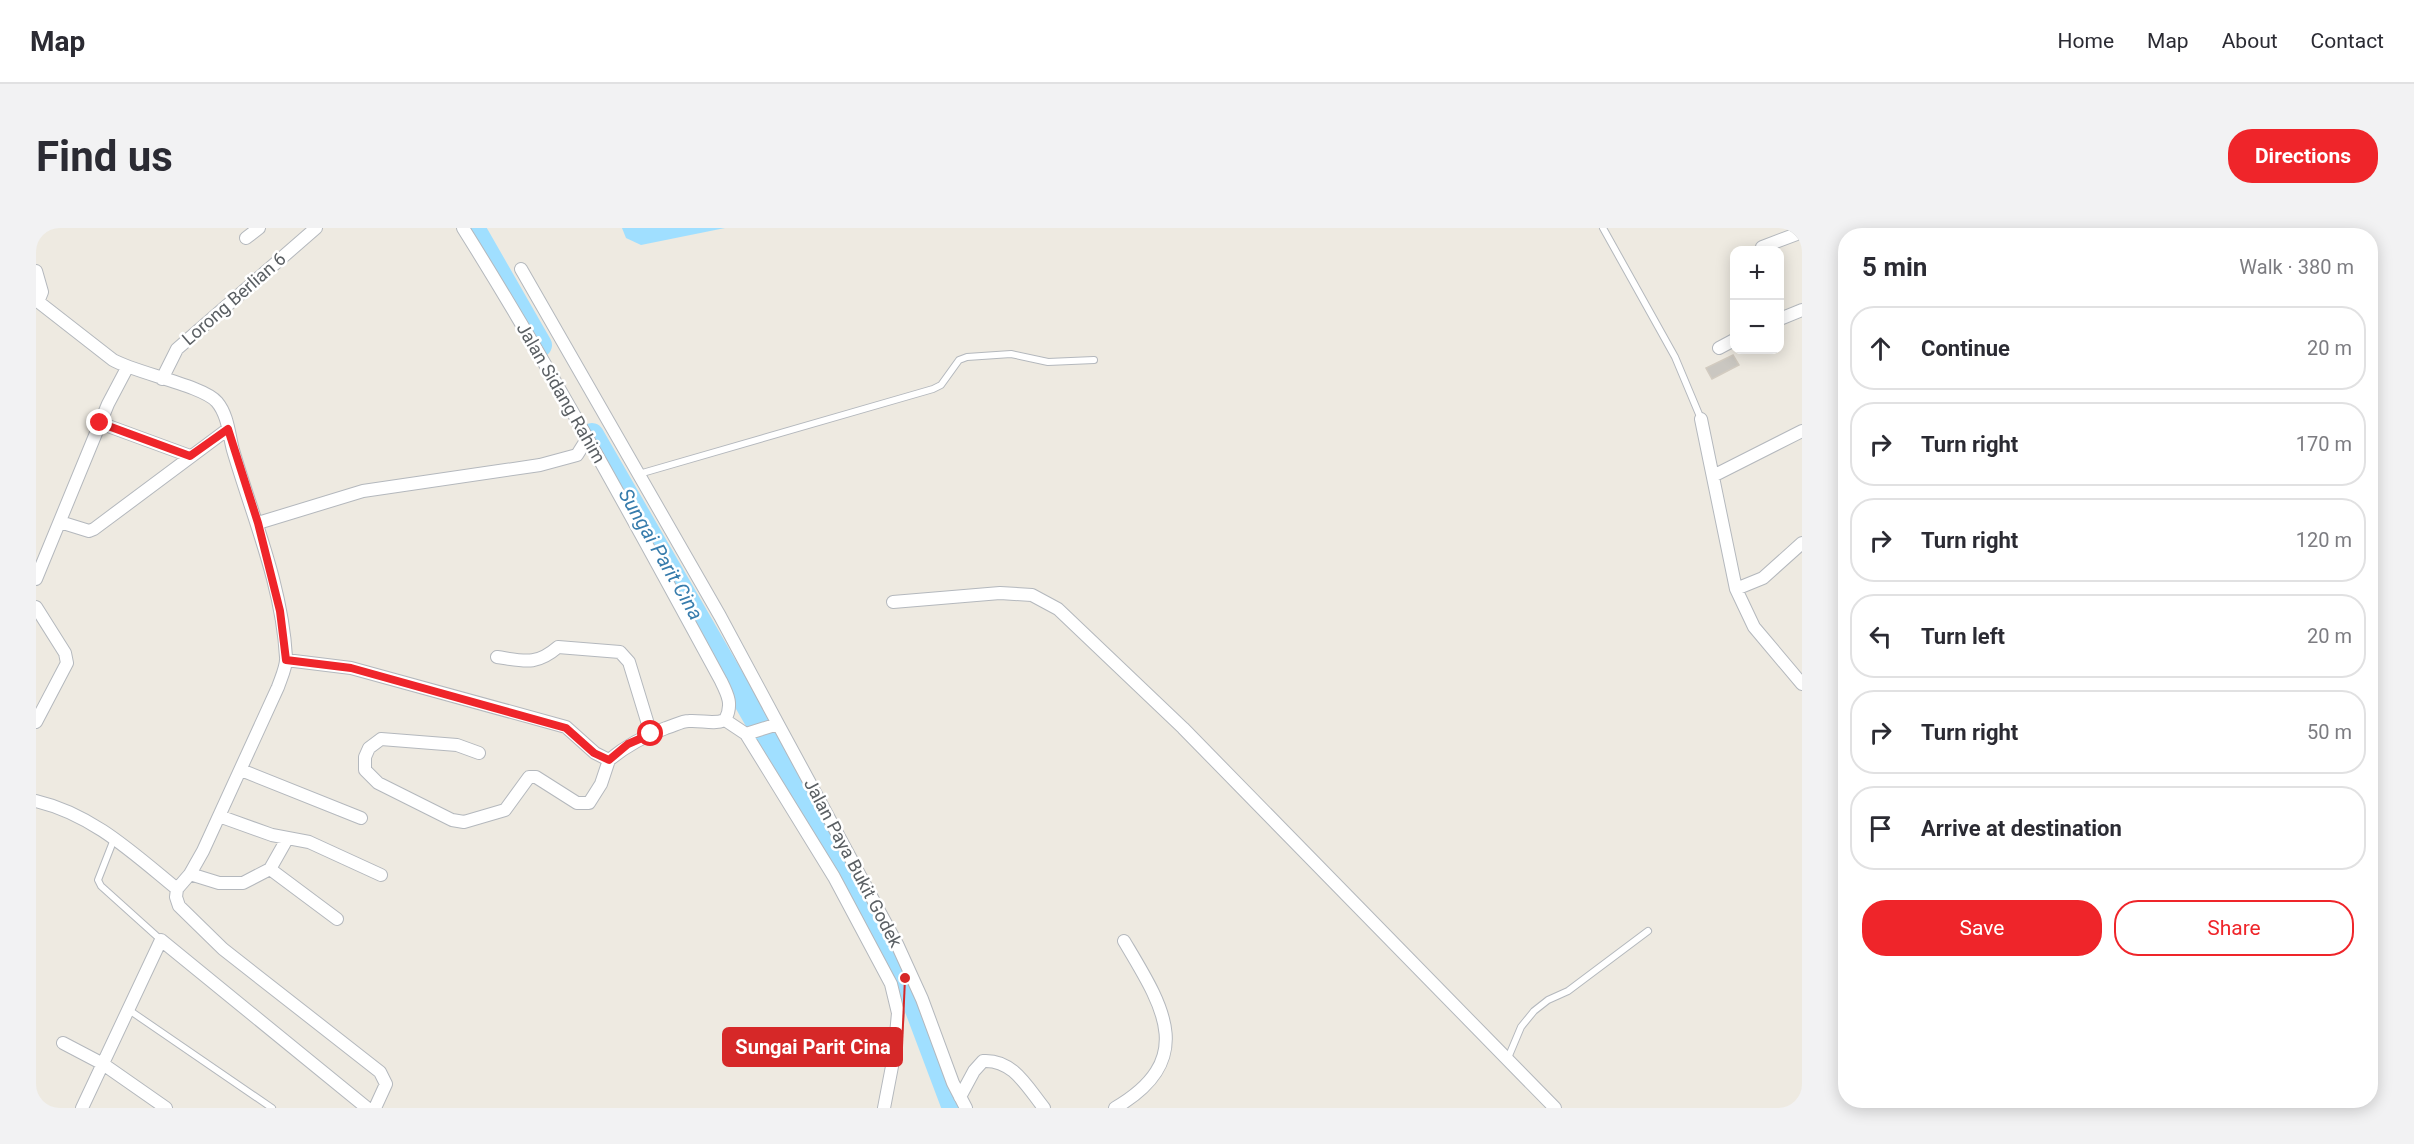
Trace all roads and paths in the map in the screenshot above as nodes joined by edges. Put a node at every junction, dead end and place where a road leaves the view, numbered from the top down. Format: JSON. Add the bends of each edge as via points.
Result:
{"nodes":[{"id":1,"x":259,"y":228,"type":"edge"},
{"id":2,"x":316,"y":228,"type":"edge"},
{"id":3,"x":462,"y":228,"type":"edge"},
{"id":4,"x":1603,"y":228,"type":"edge"},
{"id":5,"x":1802,"y":232,"type":"edge"},
{"id":6,"x":246,"y":238,"type":"dead end"},
{"id":7,"x":1765,"y":246,"type":"edge"},
{"id":8,"x":521,"y":269,"type":"dead end"},
{"id":9,"x":36,"y":271,"type":"edge"},
{"id":10,"x":37,"y":301,"type":"edge"},
{"id":11,"x":1802,"y":310,"type":"edge"},
{"id":12,"x":1784,"y":317,"type":"edge"},
{"id":13,"x":1730,"y":342,"type":"edge"},
{"id":14,"x":1719,"y":348,"type":"dead end"},
{"id":15,"x":1094,"y":360,"type":"dead end"},
{"id":16,"x":127,"y":368,"type":"junction"},
{"id":17,"x":162,"y":379,"type":"junction"},
{"id":18,"x":1701,"y":418,"type":"joint"},
{"id":19,"x":100,"y":423,"type":"junction"},
{"id":20,"x":228,"y":429,"type":"junction"},
{"id":21,"x":1802,"y":431,"type":"edge"},
{"id":22,"x":587,"y":439,"type":"junction"},
{"id":23,"x":190,"y":456,"type":"junction"},
{"id":24,"x":639,"y":474,"type":"junction"},
{"id":25,"x":1713,"y":476,"type":"junction"},
{"id":26,"x":60,"y":522,"type":"junction"},
{"id":27,"x":258,"y":523,"type":"junction"},
{"id":28,"x":1802,"y":543,"type":"edge"},
{"id":29,"x":36,"y":579,"type":"edge"},
{"id":30,"x":1736,"y":589,"type":"junction"},
{"id":31,"x":893,"y":602,"type":"dead end"},
{"id":32,"x":36,"y":607,"type":"edge"},
{"id":33,"x":497,"y":657,"type":"dead end"},
{"id":34,"x":286,"y":660,"type":"junction"},
{"id":35,"x":1802,"y":684,"type":"edge"},
{"id":36,"x":36,"y":722,"type":"edge"},
{"id":37,"x":776,"y":725,"type":"junction"},
{"id":38,"x":737,"y":727,"type":"junction"},
{"id":39,"x":651,"y":734,"type":"junction"},
{"id":40,"x":479,"y":753,"type":"dead end"},
{"id":41,"x":609,"y":760,"type":"junction"},
{"id":42,"x":241,"y":770,"type":"junction"},
{"id":43,"x":36,"y":801,"type":"edge"},
{"id":44,"x":219,"y":816,"type":"junction"},
{"id":45,"x":361,"y":818,"type":"dead end"},
{"id":46,"x":114,"y":837,"type":"junction"},
{"id":47,"x":287,"y":839,"type":"junction"},
{"id":48,"x":270,"y":869,"type":"junction"},
{"id":49,"x":190,"y":874,"type":"junction"},
{"id":50,"x":381,"y":875,"type":"dead end"},
{"id":51,"x":177,"y":889,"type":"junction"},
{"id":52,"x":337,"y":919,"type":"dead end"},
{"id":53,"x":1648,"y":931,"type":"dead end"},
{"id":54,"x":161,"y":940,"type":"junction"},
{"id":55,"x":1124,"y":941,"type":"dead end"},
{"id":56,"x":129,"y":1010,"type":"junction"},
{"id":57,"x":63,"y":1043,"type":"dead end"},
{"id":58,"x":1508,"y":1058,"type":"junction"},
{"id":59,"x":103,"y":1064,"type":"junction"},
{"id":60,"x":963,"y":1105,"type":"edge"},
{"id":61,"x":82,"y":1108,"type":"edge"},
{"id":62,"x":166,"y":1108,"type":"edge"},
{"id":63,"x":272,"y":1108,"type":"edge"},
{"id":64,"x":367,"y":1108,"type":"edge"},
{"id":65,"x":375,"y":1108,"type":"edge"},
{"id":66,"x":884,"y":1108,"type":"edge"},
{"id":67,"x":1044,"y":1108,"type":"edge"},
{"id":68,"x":1115,"y":1108,"type":"edge"},
{"id":69,"x":1555,"y":1108,"type":"edge"}],
"edges":[{"from":1,"to":6,"type":"street"},
{"from":2,"to":17,"type":"street","name":"Lorong Berlian 6","via":[[177,349]]},
{"from":3,"to":22,"type":"street","name":"Jalan Sidang Rahim"},
{"from":4,"to":18,"type":"lane","via":[[1675,357]]},
{"from":5,"to":7,"type":"street"},
{"from":8,"to":24,"type":"street","name":"Jalan Paya Bukit Godek"},
{"from":9,"to":10,"type":"street","via":[[42,292]]},
{"from":10,"to":16,"type":"street"},
{"from":11,"to":12,"type":"street"},
{"from":13,"to":14,"type":"street"},
{"from":15,"to":24,"type":"lane","via":[[1048,362],[1011,354],[967,357],[958,360],[941,385],[933,389]]},
{"from":16,"to":17,"type":"street"},
{"from":16,"to":19,"type":"street"},
{"from":17,"to":20,"type":"street","via":[[206,393],[218,403]]},
{"from":18,"to":25,"type":"street"},
{"from":19,"to":23,"type":"street"},
{"from":19,"to":26,"type":"street"},
{"from":20,"to":23,"type":"street"},
{"from":20,"to":27,"type":"street"},
{"from":21,"to":25,"type":"street"},
{"from":22,"to":27,"type":"street","via":[[577,455],[540,465],[363,491]]},
{"from":22,"to":38,"type":"street","name":"Jalan Sidang Rahim","via":[[728,696]]},
{"from":23,"to":26,"type":"street","via":[[94,529]]},
{"from":24,"to":37,"type":"street","name":"Jalan Paya Bukit Godek","via":[[720,616]]},
{"from":25,"to":30,"type":"street"},
{"from":26,"to":29,"type":"street"},
{"from":27,"to":34,"type":"street","via":[[280,611]]},
{"from":28,"to":30,"type":"street","via":[[1763,578]]},
{"from":30,"to":35,"type":"street","via":[[1754,627]]},
{"from":31,"to":58,"type":"street","via":[[1000,593],[1032,595],[1058,609],[1183,728]]},
{"from":32,"to":36,"type":"street","via":[[66,653],[67,663]]},
{"from":33,"to":39,"type":"street","via":[[531,662],[558,647],[620,652],[629,662]]},
{"from":34,"to":41,"type":"street","via":[[351,668],[566,728],[594,753]]},
{"from":34,"to":42,"type":"street"},
{"from":37,"to":38,"type":"street"},
{"from":37,"to":60,"type":"street","name":"Jalan Paya Bukit Godek","via":[[897,944]]},
{"from":38,"to":39,"type":"street","via":[[703,720],[685,721]]},
{"from":38,"to":66,"type":"street","via":[[834,877],[891,984],[898,1013]]},
{"from":39,"to":41,"type":"street","via":[[628,744]]},
{"from":40,"to":41,"type":"street","via":[[457,745],[381,739],[369,748],[365,770],[378,783],[452,820],[464,822],[505,810],[530,777],[577,803],[589,802],[601,784]]},
{"from":42,"to":44,"type":"street"},
{"from":42,"to":45,"type":"street"},
{"from":43,"to":46,"type":"street","via":[[83,818]]},
{"from":44,"to":47,"type":"street"},
{"from":44,"to":49,"type":"street"},
{"from":46,"to":51,"type":"street"},
{"from":46,"to":54,"type":"lane","via":[[98,880]]},
{"from":47,"to":48,"type":"street"},
{"from":47,"to":50,"type":"street","via":[[309,842]]},
{"from":48,"to":49,"type":"street","via":[[243,883],[219,883]]},
{"from":48,"to":52,"type":"street"},
{"from":49,"to":51,"type":"street"},
{"from":51,"to":65,"type":"street","via":[[178,906],[223,949],[380,1071],[386,1084]]},
{"from":53,"to":58,"type":"lane","via":[[1568,992],[1534,1011],[1521,1027]]},
{"from":54,"to":56,"type":"street"},
{"from":54,"to":64,"type":"street"},
{"from":55,"to":68,"type":"street","via":[[1161,1011],[1167,1031],[1166,1050],[1146,1085]]},
{"from":56,"to":59,"type":"street"},
{"from":56,"to":63,"type":"lane"},
{"from":57,"to":59,"type":"street"},
{"from":58,"to":69,"type":"street"},
{"from":59,"to":61,"type":"street"},
{"from":59,"to":62,"type":"street"},
{"from":60,"to":67,"type":"street","via":[[974,1071],[983,1061],[993,1060],[1016,1073]]}]}
